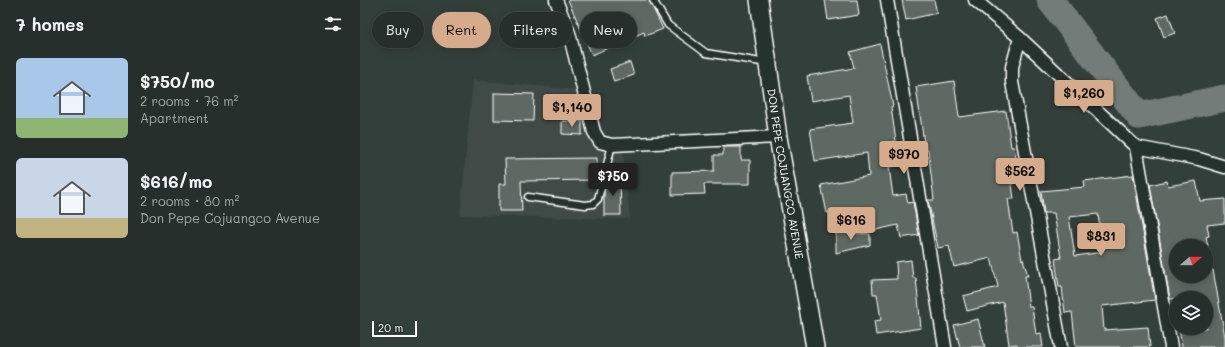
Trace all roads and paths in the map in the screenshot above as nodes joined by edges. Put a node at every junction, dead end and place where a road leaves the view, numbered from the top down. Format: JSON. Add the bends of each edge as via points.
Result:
{"nodes":[{"id":1,"x":556,"y":0,"type":"edge"},
{"id":2,"x":653,"y":0,"type":"edge"},
{"id":3,"x":759,"y":0,"type":"edge"},
{"id":4,"x":887,"y":0,"type":"edge"},
{"id":5,"x":975,"y":0,"type":"edge"},
{"id":6,"x":1020,"y":38,"type":"junction"},
{"id":7,"x":768,"y":63,"type":"junction"},
{"id":8,"x":778,"y":137,"type":"junction"},
{"id":9,"x":612,"y":145,"type":"junction"},
{"id":10,"x":1136,"y":147,"type":"junction"},
{"id":11,"x":1225,"y":167,"type":"edge"},
{"id":12,"x":528,"y":197,"type":"dead end"},
{"id":13,"x":815,"y":347,"type":"edge"},
{"id":14,"x":945,"y":347,"type":"edge"},
{"id":15,"x":1061,"y":347,"type":"edge"},
{"id":16,"x":1171,"y":347,"type":"edge"}],
"edges":[{"from":1,"to":9,"type":"street","via":[[569,33],[594,132],[600,142]]},
{"from":2,"to":7,"type":"lane","via":[[668,25],[706,53]]},
{"from":3,"to":7,"type":"street","name":"DON PEPE COJUANGCO AVENUE"},
{"from":4,"to":14,"type":"street"},
{"from":5,"to":6,"type":"street"},
{"from":6,"to":10,"type":"street"},
{"from":6,"to":15,"type":"street","via":[[1012,67],[1012,82]]},
{"from":7,"to":8,"type":"street","name":"DON PEPE COJUANGCO AVENUE"},
{"from":8,"to":9,"type":"street"},
{"from":8,"to":13,"type":"street","name":"DON PEPE COJUANGCO AVENUE"},
{"from":9,"to":12,"type":"lane","via":[[598,199],[594,204],[584,205]]},
{"from":10,"to":11,"type":"street","via":[[1199,159]]},
{"from":10,"to":16,"type":"street"}]}
